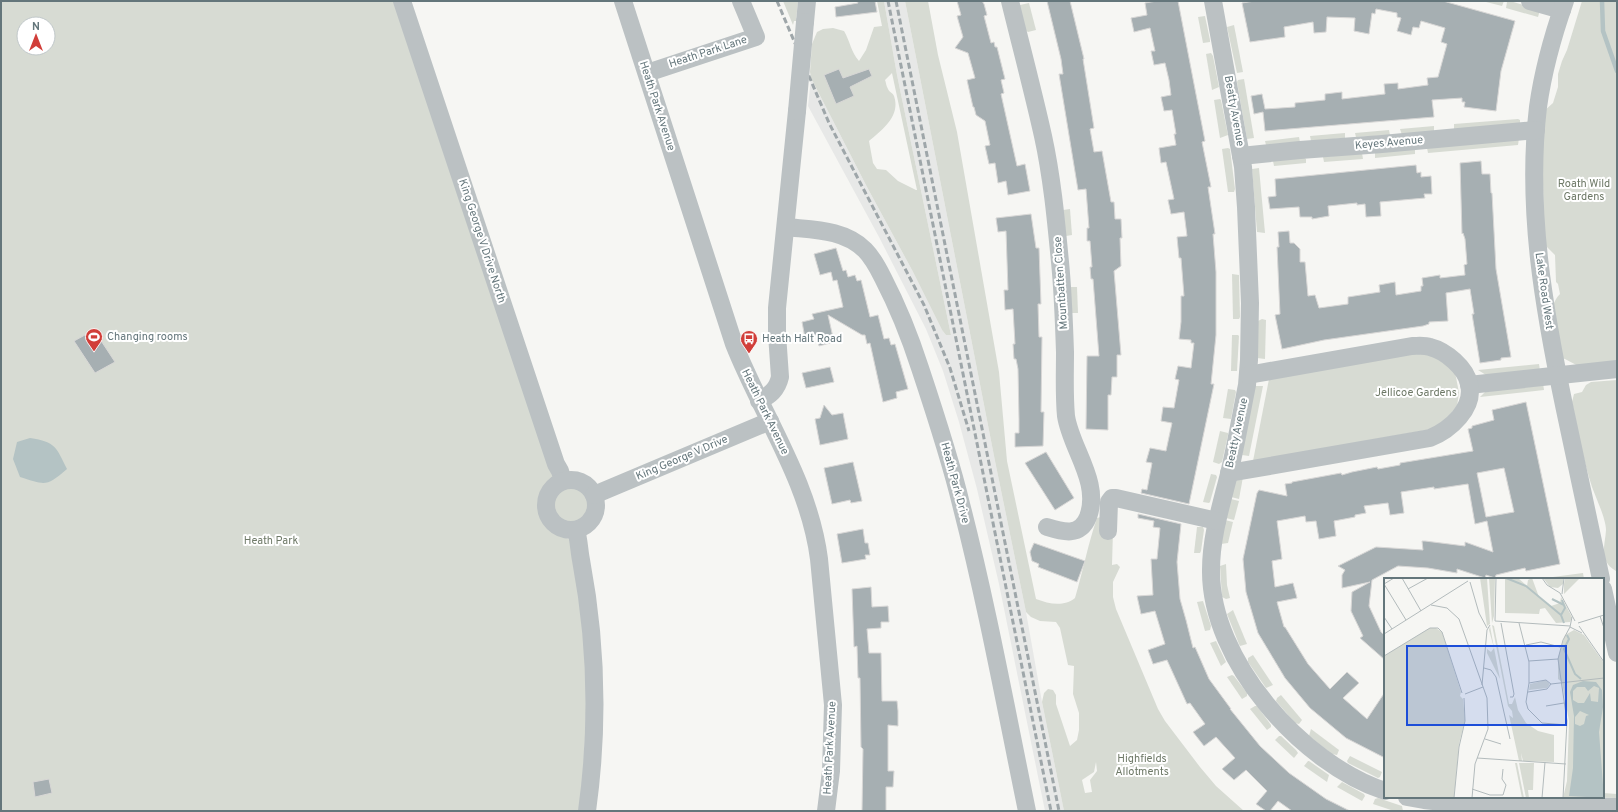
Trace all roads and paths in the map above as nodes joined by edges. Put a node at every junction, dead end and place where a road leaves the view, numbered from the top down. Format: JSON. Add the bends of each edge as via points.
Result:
{"nodes":[{"id":1,"x":402,"y":1,"type":"edge"},
{"id":2,"x":624,"y":1,"type":"edge"},
{"id":3,"x":741,"y":1,"type":"edge"},
{"id":4,"x":807,"y":1,"type":"edge"},
{"id":5,"x":1010,"y":1,"type":"edge"},
{"id":6,"x":1213,"y":1,"type":"edge"},
{"id":7,"x":1530,"y":1,"type":"edge"},
{"id":8,"x":1563,"y":6,"type":"edge"},
{"id":9,"x":647,"y":72,"type":"junction"},
{"id":10,"x":1536,"y":130,"type":"junction"},
{"id":11,"x":1242,"y":156,"type":"junction"},
{"id":12,"x":786,"y":227,"type":"junction"},
{"id":13,"x":1617,"y":369,"type":"edge"},
{"id":14,"x":1558,"y":374,"type":"junction"},
{"id":15,"x":1248,"y":375,"type":"junction"},
{"id":16,"x":1469,"y":385,"type":"junction"},
{"id":17,"x":759,"y":401,"type":"junction"},
{"id":18,"x":770,"y":421,"type":"junction"},
{"id":19,"x":1229,"y":473,"type":"junction"},
{"id":20,"x":563,"y":481,"type":"junction"},
{"id":21,"x":594,"y":495,"type":"junction"},
{"id":22,"x":1217,"y":521,"type":"junction"},
{"id":23,"x":1047,"y":527,"type":"dead end"},
{"id":24,"x":576,"y":530,"type":"junction"},
{"id":25,"x":1108,"y":531,"type":"dead end"},
{"id":26,"x":1601,"y":578,"type":"edge"},
{"id":27,"x":1604,"y":594,"type":"edge"},
{"id":28,"x":1617,"y":653,"type":"edge"},
{"id":29,"x":1384,"y":791,"type":"edge"},
{"id":30,"x":1413,"y":798,"type":"edge"},
{"id":31,"x":1617,"y":806,"type":"edge"},
{"id":32,"x":587,"y":811,"type":"edge"},
{"id":33,"x":826,"y":811,"type":"edge"},
{"id":34,"x":1027,"y":811,"type":"edge"}],
"edges":[{"from":1,"to":20,"type":"street","name":"King George V Drive North"},
{"from":2,"to":9,"type":"street","name":"Heath Park Avenue"},
{"from":3,"to":9,"type":"street","name":"Heath Park Lane","via":[[756,37]]},
{"from":4,"to":12,"type":"street","bridge":true},
{"from":5,"to":23,"type":"street","name":"Mountbatten Close","via":[[1033,91],[1050,173],[1064,312],[1066,417],[1073,443],[1087,476],[1091,498],[1087,518],[1082,527],[1074,532]]},
{"from":6,"to":11,"type":"street","name":"Beatty Avenue"},
{"from":7,"to":8,"type":"street"},
{"from":8,"to":10,"type":"street","name":"Lake Road West","via":[[1544,77]]},
{"from":9,"to":17,"type":"street","name":"Heath Park Avenue","via":[[734,344]]},
{"from":10,"to":11,"type":"street","name":"Keyes Avenue"},
{"from":10,"to":14,"type":"street","name":"Lake Road West","via":[[1534,196],[1538,252],[1545,308]]},
{"from":11,"to":15,"type":"street","name":"Beatty Avenue","via":[[1249,289]]},
{"from":12,"to":17,"type":"street","via":[[778,308],[780,377],[773,392]]},
{"from":12,"to":34,"type":"street","name":"Heath Park Drive","via":[[846,236],[866,250],[904,322],[961,504]]},
{"from":13,"to":14,"type":"street"},
{"from":14,"to":16,"type":"street"},
{"from":14,"to":26,"type":"street","name":"Lake Road West"},
{"from":15,"to":16,"type":"street","via":[[1422,345],[1432,347],[1449,357],[1461,369]]},
{"from":15,"to":19,"type":"street","name":"Beatty Avenue"},
{"from":16,"to":19,"type":"street","via":[[1468,402],[1457,420],[1441,434]]},
{"from":17,"to":18,"type":"street","name":"Heath Park Avenue"},
{"from":18,"to":21,"type":"street","name":"King George V Drive"},
{"from":18,"to":33,"type":"street","name":"Heath Park Avenue","via":[[804,501],[817,548],[833,705],[831,771]]},
{"from":19,"to":22,"type":"street","name":"Beatty Avenue"},
{"from":20,"to":21,"type":"street","via":[[577,480],[585,484]]},
{"from":20,"to":24,"type":"street","via":[[555,486],[546,499],[547,514],[557,526],[565,530]]},
{"from":21,"to":24,"type":"street","via":[[597,504],[593,519]]},
{"from":22,"to":25,"type":"street","via":[[1112,498],[1109,502]]},
{"from":22,"to":29,"type":"street","name":"Beatty Avenue","via":[[1211,556],[1211,586],[1219,618],[1240,665],[1286,726],[1310,749],[1343,772]]},
{"from":24,"to":32,"type":"street","via":[[591,622],[594,665],[595,724]]},
{"from":27,"to":28,"type":"street"},
{"from":30,"to":31,"type":"street","via":[[1452,803]]}]}
